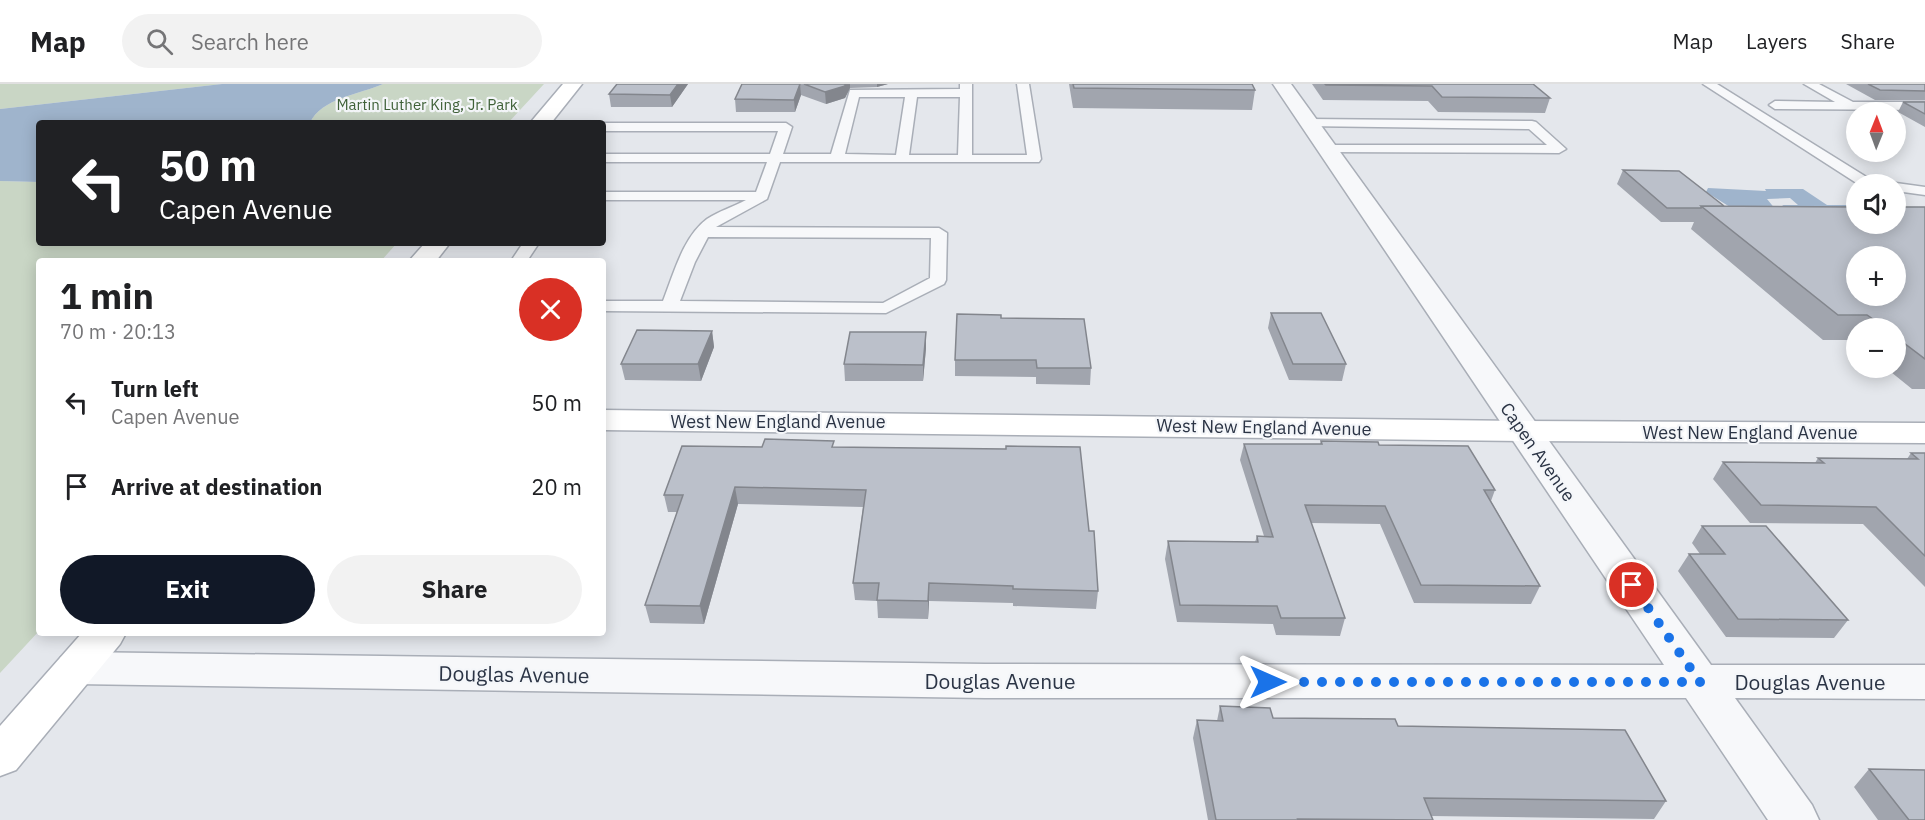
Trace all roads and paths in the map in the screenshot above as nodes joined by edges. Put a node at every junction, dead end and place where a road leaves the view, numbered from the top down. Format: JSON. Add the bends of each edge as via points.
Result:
{"nodes":[{"id":1,"x":573,"y":84,"type":"edge"},
{"id":2,"x":1023,"y":84,"type":"edge"},
{"id":3,"x":1282,"y":84,"type":"edge"},
{"id":4,"x":1709,"y":84,"type":"edge"},
{"id":5,"x":1810,"y":84,"type":"edge"},
{"id":6,"x":966,"y":89,"type":"edge"},
{"id":7,"x":912,"y":93,"type":"junction"},
{"id":8,"x":1846,"y":103,"type":"edge"},
{"id":9,"x":1775,"y":105,"type":"dead end"},
{"id":10,"x":1846,"y":106,"type":"edge"},
{"id":11,"x":1906,"y":106,"type":"edge"},
{"id":12,"x":1925,"y":106,"type":"edge"},
{"id":13,"x":543,"y":120,"type":"edge"},
{"id":14,"x":1308,"y":123,"type":"junction"},
{"id":15,"x":606,"y":127,"type":"edge"},
{"id":16,"x":1326,"y":148,"type":"junction"},
{"id":17,"x":606,"y":158,"type":"edge"},
{"id":18,"x":775,"y":159,"type":"junction"},
{"id":19,"x":837,"y":159,"type":"junction"},
{"id":20,"x":902,"y":159,"type":"junction"},
{"id":21,"x":965,"y":159,"type":"junction"},
{"id":22,"x":1851,"y":174,"type":"edge"},
{"id":23,"x":1906,"y":188,"type":"edge"},
{"id":24,"x":1925,"y":191,"type":"edge"},
{"id":25,"x":606,"y":196,"type":"edge"},
{"id":26,"x":762,"y":196,"type":"junction"},
{"id":27,"x":701,"y":232,"type":"junction"},
{"id":28,"x":435,"y":246,"type":"edge"},
{"id":29,"x":425,"y":258,"type":"edge"},
{"id":30,"x":606,"y":306,"type":"edge"},
{"id":31,"x":669,"y":307,"type":"junction"},
{"id":32,"x":606,"y":420,"type":"edge"},
{"id":33,"x":1522,"y":430,"type":"junction"},
{"id":34,"x":1925,"y":433,"type":"edge"},
{"id":35,"x":103,"y":636,"type":"edge"},
{"id":36,"x":76,"y":668,"type":"junction"},
{"id":37,"x":1700,"y":682,"type":"junction"},
{"id":38,"x":1925,"y":682,"type":"edge"},
{"id":39,"x":0,"y":757,"type":"edge"},
{"id":40,"x":1795,"y":820,"type":"edge"}],
"edges":[{"from":1,"to":13,"type":"street"},
{"from":2,"to":21,"type":"lane","via":[[1034,159]]},
{"from":3,"to":14,"type":"street","name":"Capen Avenue"},
{"from":4,"to":22,"type":"lane"},
{"from":5,"to":8,"type":"lane"},
{"from":6,"to":7,"type":"lane"},
{"from":6,"to":21,"type":"lane"},
{"from":7,"to":19,"type":"lane","via":[[854,93]]},
{"from":7,"to":20,"type":"lane"},
{"from":9,"to":10,"type":"lane"},
{"from":11,"to":12,"type":"lane"},
{"from":14,"to":16,"type":"street","name":"Capen Avenue"},
{"from":14,"to":16,"type":"lane","via":[[1532,125],[1559,149]]},
{"from":15,"to":18,"type":"lane","via":[[786,127]]},
{"from":16,"to":33,"type":"street","name":"Capen Avenue"},
{"from":17,"to":18,"type":"lane"},
{"from":18,"to":19,"type":"lane"},
{"from":18,"to":26,"type":"lane"},
{"from":19,"to":20,"type":"lane"},
{"from":20,"to":21,"type":"lane"},
{"from":23,"to":24,"type":"lane"},
{"from":25,"to":26,"type":"lane"},
{"from":26,"to":27,"type":"lane"},
{"from":27,"to":31,"type":"lane"},
{"from":27,"to":31,"type":"lane","via":[[939,233],[938,280],[886,308]]},
{"from":28,"to":29,"type":"street"},
{"from":30,"to":31,"type":"lane"},
{"from":32,"to":33,"type":"street","name":"West New England Avenue"},
{"from":33,"to":34,"type":"street","name":"West New England Avenue"},
{"from":33,"to":37,"type":"street","name":"Capen Avenue"},
{"from":35,"to":36,"type":"street"},
{"from":36,"to":37,"type":"street","name":"Douglas Avenue","via":[[986,681]]},
{"from":36,"to":39,"type":"street"},
{"from":37,"to":38,"type":"street","name":"Douglas Avenue"},
{"from":37,"to":40,"type":"street","name":"Capen Avenue"}]}
